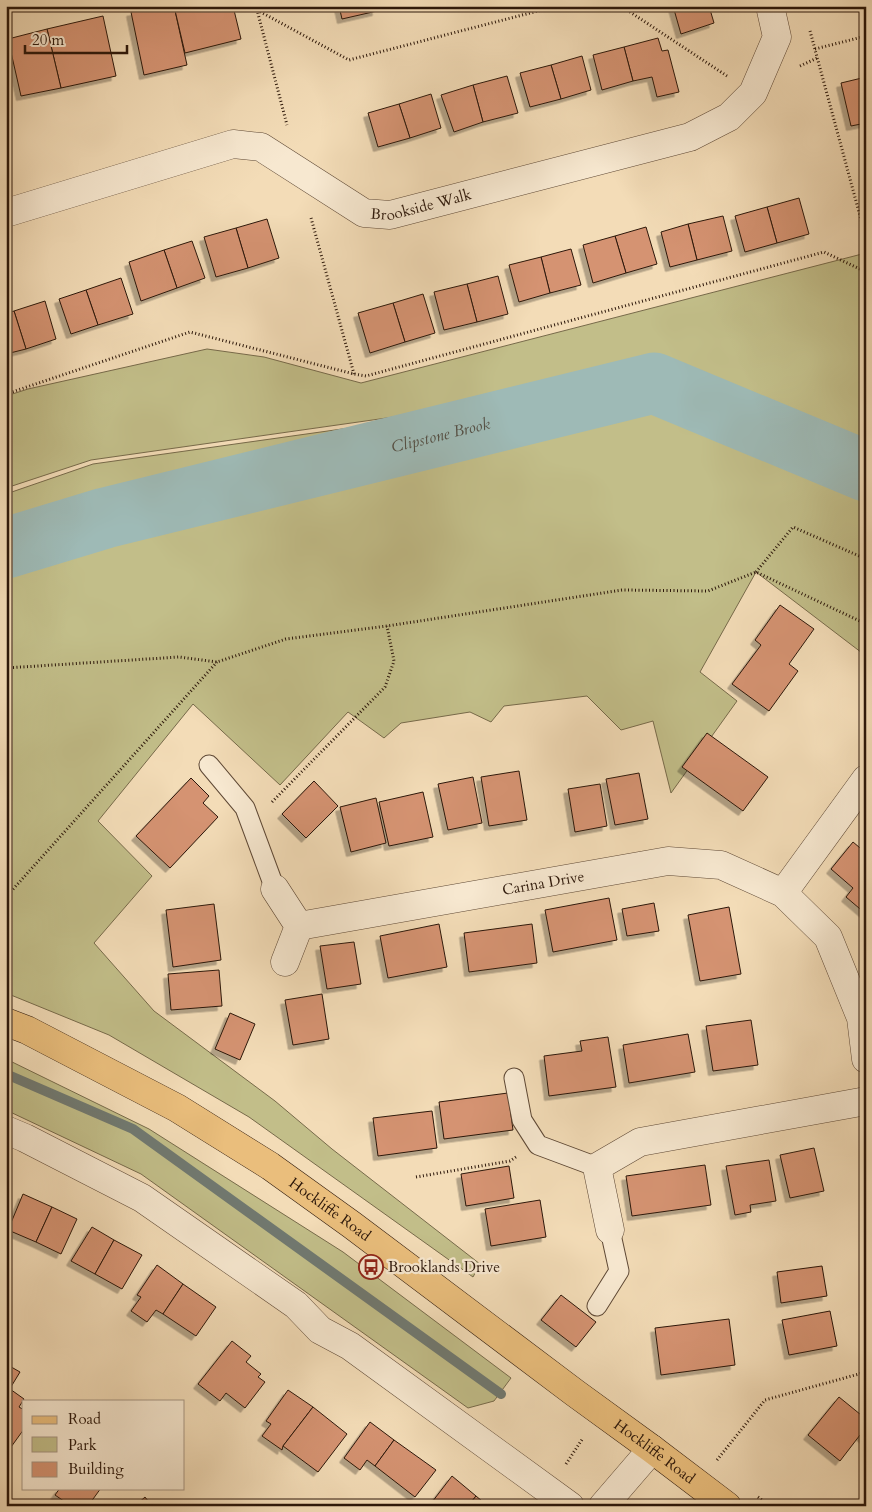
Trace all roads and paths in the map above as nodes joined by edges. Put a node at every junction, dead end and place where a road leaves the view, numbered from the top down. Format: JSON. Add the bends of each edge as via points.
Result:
{"nodes":[{"id":1,"x":557,"y":6,"type":"edge"},
{"id":2,"x":621,"y":6,"type":"edge"},
{"id":3,"x":770,"y":6,"type":"edge"},
{"id":4,"x":257,"y":10,"type":"dead end"},
{"id":5,"x":808,"y":23,"type":"dead end"},
{"id":6,"x":866,"y":36,"type":"edge"},
{"id":7,"x":815,"y":49,"type":"junction"},
{"id":8,"x":753,"y":93,"type":"junction"},
{"id":9,"x":6,"y":213,"type":"edge"},
{"id":10,"x":866,"y":238,"type":"edge"},
{"id":11,"x":866,"y":272,"type":"edge"},
{"id":12,"x":6,"y":394,"type":"edge"},
{"id":13,"x":866,"y":559,"type":"edge"},
{"id":14,"x":756,"y":572,"type":"junction"},
{"id":15,"x":866,"y":624,"type":"edge"},
{"id":16,"x":387,"y":626,"type":"junction"},
{"id":17,"x":217,"y":662,"type":"junction"},
{"id":18,"x":6,"y":668,"type":"edge"},
{"id":19,"x":209,"y":765,"type":"dead end"},
{"id":20,"x":866,"y":779,"type":"edge"},
{"id":21,"x":250,"y":824,"type":"junction"},
{"id":22,"x":275,"y":889,"type":"joint"},
{"id":23,"x":783,"y":893,"type":"junction"},
{"id":24,"x":6,"y":898,"type":"edge"},
{"id":25,"x":299,"y":926,"type":"junction"},
{"id":26,"x":285,"y":962,"type":"dead end"},
{"id":27,"x":6,"y":1022,"type":"edge"},
{"id":28,"x":866,"y":1058,"type":"edge"},
{"id":29,"x":514,"y":1078,"type":"dead end"},
{"id":30,"x":866,"y":1101,"type":"edge"},
{"id":31,"x":6,"y":1130,"type":"edge"},
{"id":32,"x":538,"y":1145,"type":"junction"},
{"id":33,"x":597,"y":1167,"type":"junction"},
{"id":34,"x":416,"y":1177,"type":"dead end"},
{"id":35,"x":610,"y":1230,"type":"joint"},
{"id":36,"x":597,"y":1306,"type":"dead end"},
{"id":37,"x":866,"y":1372,"type":"edge"},
{"id":38,"x":652,"y":1448,"type":"junction"},
{"id":39,"x":715,"y":1463,"type":"dead end"},
{"id":40,"x":570,"y":1506,"type":"edge"},
{"id":41,"x":603,"y":1506,"type":"edge"},
{"id":42,"x":726,"y":1506,"type":"edge"}],
"edges":[{"from":1,"to":4,"type":"path","via":[[349,60]]},
{"from":2,"to":8,"type":"path"},
{"from":3,"to":8,"type":"street","name":"Brookside Walk","via":[[777,37]]},
{"from":5,"to":7,"type":"path"},
{"from":6,"to":7,"type":"path"},
{"from":7,"to":10,"type":"path"},
{"from":8,"to":9,"type":"street","name":"Brookside Walk","via":[[730,117],[690,137],[390,215],[364,213],[261,147],[233,144]]},
{"from":11,"to":12,"type":"path","via":[[824,252],[366,376],[190,332]]},
{"from":13,"to":14,"type":"path","via":[[793,527]]},
{"from":14,"to":15,"type":"path"},
{"from":14,"to":16,"type":"path","via":[[708,591],[622,590]]},
{"from":16,"to":17,"type":"path","via":[[286,638]]},
{"from":16,"to":21,"type":"path","via":[[394,660],[385,688]]},
{"from":17,"to":18,"type":"path","via":[[179,657]]},
{"from":17,"to":24,"type":"path"},
{"from":19,"to":21,"type":"lane","via":[[244,808]]},
{"from":20,"to":23,"type":"street"},
{"from":21,"to":22,"type":"lane"},
{"from":22,"to":25,"type":"street"},
{"from":23,"to":25,"type":"street","name":"Carina Drive","via":[[721,866],[668,861]]},
{"from":23,"to":28,"type":"street","name":"Carina Drive","via":[[828,937],[861,1018]]},
{"from":25,"to":26,"type":"street"},
{"from":27,"to":38,"type":"main road","name":"Hockliffe Road","via":[[178,1108],[270,1166]]},
{"from":29,"to":32,"type":"lane","via":[[522,1120]]},
{"from":30,"to":33,"type":"street","via":[[640,1142]]},
{"from":31,"to":40,"type":"street","via":[[142,1198],[296,1305],[320,1330],[350,1346]]},
{"from":32,"to":33,"type":"lane"},
{"from":32,"to":34,"type":"path","via":[[510,1161]]},
{"from":33,"to":35,"type":"street"},
{"from":35,"to":36,"type":"lane","via":[[619,1271]]},
{"from":37,"to":39,"type":"path","via":[[765,1400]]},
{"from":38,"to":41,"type":"street"},
{"from":38,"to":42,"type":"main road","name":"Hockliffe Road"}]}
